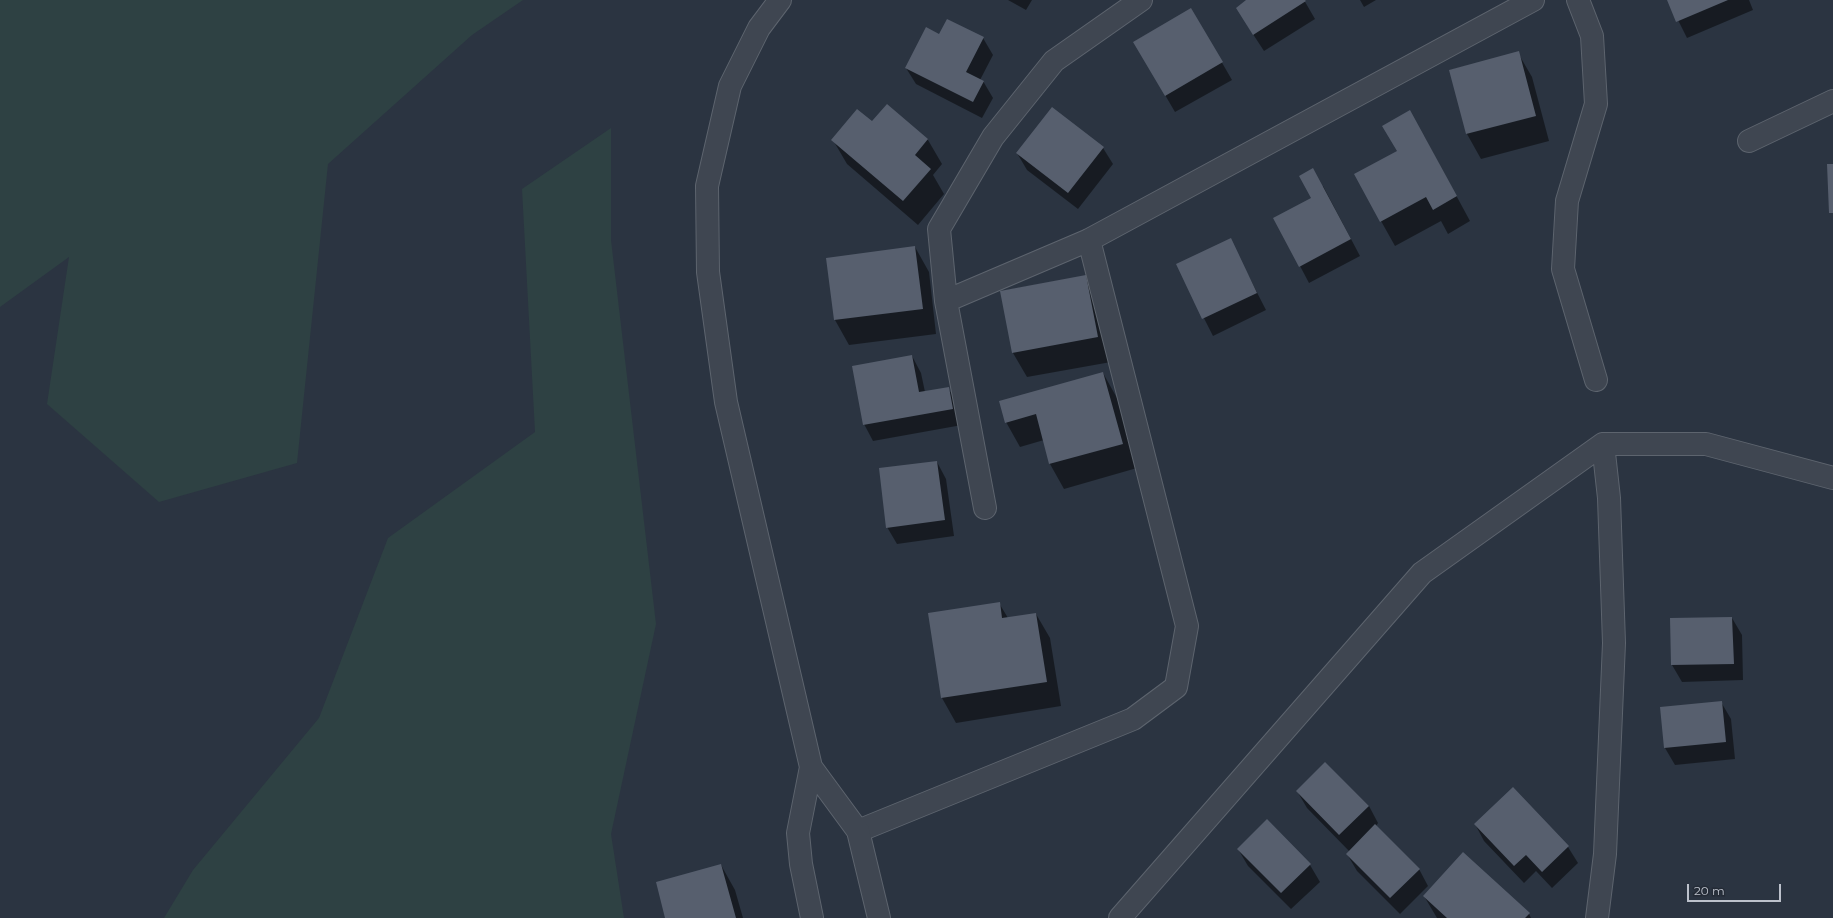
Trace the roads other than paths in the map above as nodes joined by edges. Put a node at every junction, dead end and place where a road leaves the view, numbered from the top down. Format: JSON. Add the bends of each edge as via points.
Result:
{"nodes":[{"id":1,"x":780,"y":0,"type":"edge"},
{"id":2,"x":1141,"y":0,"type":"edge"},
{"id":3,"x":1532,"y":0,"type":"edge"},
{"id":4,"x":1578,"y":0,"type":"edge"},
{"id":5,"x":1833,"y":101,"type":"edge"},
{"id":6,"x":1749,"y":141,"type":"dead end"},
{"id":7,"x":1089,"y":240,"type":"junction"},
{"id":8,"x":946,"y":301,"type":"junction"},
{"id":9,"x":1596,"y":380,"type":"dead end"},
{"id":10,"x":1603,"y":444,"type":"junction"},
{"id":11,"x":1833,"y":478,"type":"edge"},
{"id":12,"x":985,"y":508,"type":"dead end"},
{"id":13,"x":811,"y":767,"type":"junction"},
{"id":14,"x":858,"y":832,"type":"junction"},
{"id":15,"x":812,"y":918,"type":"edge"},
{"id":16,"x":878,"y":918,"type":"edge"},
{"id":17,"x":1120,"y":918,"type":"edge"},
{"id":18,"x":1597,"y":918,"type":"edge"}],
"edges":[{"from":1,"to":13,"type":"street","via":[[759,28],[730,86],[707,186],[708,272],[726,402]]},
{"from":2,"to":8,"type":"street","via":[[1054,61],[993,136],[939,230]]},
{"from":3,"to":7,"type":"street"},
{"from":4,"to":9,"type":"street","via":[[1592,36],[1596,104],[1567,201],[1563,269]]},
{"from":5,"to":6,"type":"street"},
{"from":7,"to":8,"type":"street"},
{"from":7,"to":14,"type":"street","via":[[1186,626],[1176,687],[1133,719]]},
{"from":8,"to":12,"type":"street"},
{"from":10,"to":11,"type":"street","via":[[1706,444]]},
{"from":10,"to":17,"type":"street","via":[[1422,573]]},
{"from":10,"to":18,"type":"street","via":[[1610,498],[1614,643],[1605,854]]},
{"from":13,"to":14,"type":"street"},
{"from":13,"to":15,"type":"street","via":[[798,832],[801,864]]},
{"from":14,"to":16,"type":"street"}]}
